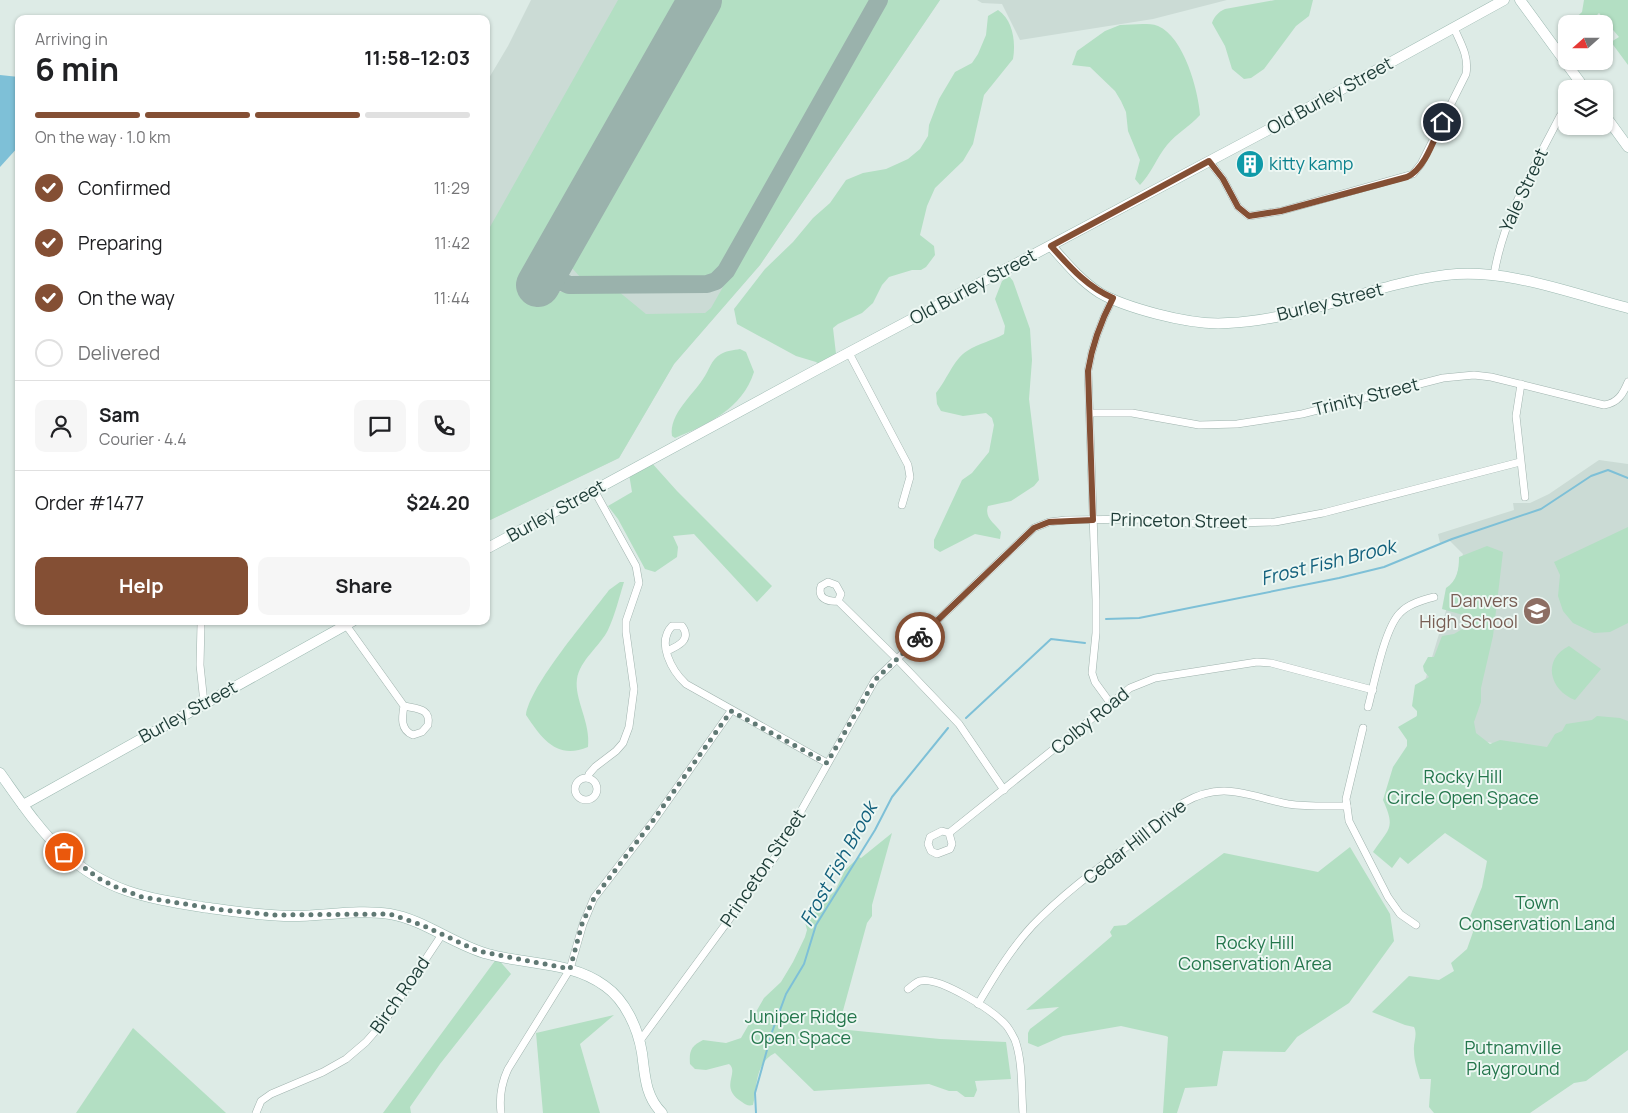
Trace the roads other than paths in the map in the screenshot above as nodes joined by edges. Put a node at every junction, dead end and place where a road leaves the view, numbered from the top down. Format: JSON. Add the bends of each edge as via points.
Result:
{"nodes":[{"id":1,"x":1504,"y":0,"type":"edge"},
{"id":2,"x":1520,"y":0,"type":"edge"},
{"id":3,"x":1454,"y":28,"type":"junction"},
{"id":4,"x":1578,"y":80,"type":"edge"},
{"id":5,"x":1558,"y":120,"type":"edge"},
{"id":6,"x":1613,"y":126,"type":"edge"},
{"id":7,"x":1628,"y":147,"type":"edge"},
{"id":8,"x":1209,"y":161,"type":"junction"},
{"id":9,"x":1051,"y":246,"type":"junction"},
{"id":10,"x":1494,"y":275,"type":"junction"},
{"id":11,"x":1113,"y":298,"type":"junction"},
{"id":12,"x":1628,"y":308,"type":"edge"},
{"id":13,"x":849,"y":353,"type":"junction"},
{"id":14,"x":1628,"y":382,"type":"edge"},
{"id":15,"x":1521,"y":384,"type":"junction"},
{"id":16,"x":1090,"y":413,"type":"junction"},
{"id":17,"x":1520,"y":462,"type":"junction"},
{"id":18,"x":626,"y":473,"type":"joint"},
{"id":19,"x":594,"y":490,"type":"junction"},
{"id":20,"x":1525,"y":497,"type":"dead end"},
{"id":21,"x":902,"y":505,"type":"dead end"},
{"id":22,"x":1093,"y":520,"type":"junction"},
{"id":23,"x":490,"y":547,"type":"edge"},
{"id":24,"x":1434,"y":597,"type":"dead end"},
{"id":25,"x":838,"y":601,"type":"dead end"},
{"id":26,"x":201,"y":625,"type":"edge"},
{"id":27,"x":346,"y":625,"type":"edge"},
{"id":28,"x":351,"y":625,"type":"edge"},
{"id":29,"x":667,"y":651,"type":"dead end"},
{"id":30,"x":897,"y":659,"type":"junction"},
{"id":31,"x":1373,"y":690,"type":"junction"},
{"id":32,"x":204,"y":703,"type":"junction"},
{"id":33,"x":1110,"y":704,"type":"junction"},
{"id":34,"x":404,"y":706,"type":"junction"},
{"id":35,"x":1368,"y":707,"type":"dead end"},
{"id":36,"x":731,"y":711,"type":"junction"},
{"id":37,"x":1364,"y":728,"type":"dead end"},
{"id":38,"x":827,"y":763,"type":"junction"},
{"id":39,"x":0,"y":773,"type":"edge"},
{"id":40,"x":588,"y":778,"type":"dead end"},
{"id":41,"x":1004,"y":790,"type":"junction"},
{"id":42,"x":23,"y":805,"type":"junction"},
{"id":43,"x":1346,"y":806,"type":"junction"},
{"id":44,"x":949,"y":833,"type":"dead end"},
{"id":45,"x":1416,"y":925,"type":"dead end"},
{"id":46,"x":441,"y":936,"type":"junction"},
{"id":47,"x":570,"y":969,"type":"junction"},
{"id":48,"x":908,"y":989,"type":"dead end"},
{"id":49,"x":978,"y":1004,"type":"junction"},
{"id":50,"x":639,"y":1042,"type":"junction"},
{"id":51,"x":256,"y":1113,"type":"edge"},
{"id":52,"x":501,"y":1113,"type":"edge"},
{"id":53,"x":662,"y":1113,"type":"edge"},
{"id":54,"x":1023,"y":1113,"type":"edge"}],
"edges":[{"from":1,"to":3,"type":"main road","name":"Old Burley Street"},
{"from":2,"to":4,"type":"main road"},
{"from":3,"to":8,"type":"main road","name":"Old Burley Street"},
{"from":3,"to":8,"type":"street","via":[[1468,62],[1466,74],[1413,174],[1281,211],[1249,216],[1238,207]]},
{"from":5,"to":10,"type":"street","name":"Yale Street","via":[[1508,222]]},
{"from":6,"to":7,"type":"main road"},
{"from":8,"to":9,"type":"main road","name":"Old Burley Street"},
{"from":9,"to":11,"type":"main road","name":"Burley Street","via":[[1079,276]]},
{"from":9,"to":13,"type":"main road","name":"Old Burley Street"},
{"from":10,"to":11,"type":"main road","name":"Burley Street","via":[[1447,275],[1412,281],[1283,315],[1228,324],[1188,321],[1139,310]]},
{"from":10,"to":12,"type":"main road","name":"Burley Street"},
{"from":11,"to":16,"type":"street","via":[[1103,316],[1090,356]]},
{"from":13,"to":18,"type":"main road","name":"Old Burley Street"},
{"from":13,"to":21,"type":"street","via":[[908,465],[910,477]]},
{"from":14,"to":15,"type":"street","name":"Trinity Street","via":[[1622,396],[1604,405]]},
{"from":15,"to":16,"type":"street","name":"Trinity Street","via":[[1491,377],[1458,376],[1302,414],[1237,424],[1199,425],[1132,414]]},
{"from":15,"to":17,"type":"street","via":[[1516,416]]},
{"from":16,"to":22,"type":"street"},
{"from":17,"to":20,"type":"street"},
{"from":17,"to":22,"type":"street","name":"Princeton Street","via":[[1323,513],[1275,522],[1202,524],[1144,519]]},
{"from":18,"to":19,"type":"main road","name":"Burley Street"},
{"from":19,"to":23,"type":"main road","name":"Burley Street"},
{"from":19,"to":40,"type":"street","via":[[636,566],[639,583],[626,621],[634,690],[629,727],[623,743]]},
{"from":22,"to":30,"type":"street","name":"Princeton Street","via":[[1049,522],[1034,528]]},
{"from":22,"to":33,"type":"street","via":[[1096,633],[1092,672]]},
{"from":24,"to":31,"type":"street","via":[[1406,608],[1396,617],[1388,634]]},
{"from":25,"to":30,"type":"street"},
{"from":26,"to":32,"type":"street","via":[[200,665]]},
{"from":27,"to":32,"type":"main road","name":"Burley Street"},
{"from":28,"to":34,"type":"street"},
{"from":29,"to":36,"type":"street","via":[[675,674]]},
{"from":30,"to":38,"type":"street","name":"Princeton Street","via":[[875,680]]},
{"from":30,"to":41,"type":"street","via":[[958,724]]},
{"from":31,"to":33,"type":"street","name":"Colby Road","via":[[1296,668],[1257,662],[1155,678],[1130,688]]},
{"from":31,"to":35,"type":"street"},
{"from":32,"to":42,"type":"main road","name":"Burley Street"},
{"from":33,"to":41,"type":"street","name":"Colby Road"},
{"from":34,"to":34,"type":"street","via":[[420,708],[429,716],[428,725],[422,732],[413,735],[404,729]]},
{"from":36,"to":38,"type":"street"},
{"from":36,"to":47,"type":"street","via":[[594,898],[582,924]]},
{"from":37,"to":43,"type":"street"},
{"from":38,"to":50,"type":"street","name":"Princeton Street","via":[[775,857]]},
{"from":39,"to":42,"type":"main road"},
{"from":41,"to":44,"type":"street","name":"Colby Road"},
{"from":42,"to":46,"type":"main road","via":[[48,837],[78,865],[132,894],[222,910],[275,915],[390,914],[422,925]]},
{"from":43,"to":45,"type":"street","via":[[1352,829],[1388,897],[1400,914]]},
{"from":43,"to":49,"type":"street","name":"Cedar Hill Drive","via":[[1303,806],[1215,790],[1196,796],[1057,903],[1004,960]]},
{"from":46,"to":47,"type":"main road","via":[[490,955]]},
{"from":46,"to":51,"type":"street","name":"Birch Road","via":[[386,1019],[366,1042],[324,1072],[271,1094],[261,1101]]},
{"from":47,"to":50,"type":"main road","via":[[589,976],[613,992],[631,1019]]},
{"from":47,"to":52,"type":"street","via":[[508,1069],[500,1094]]},
{"from":48,"to":49,"type":"street","via":[[920,981],[931,981]]},
{"from":49,"to":54,"type":"street","via":[[1006,1025],[1016,1042]]},
{"from":50,"to":53,"type":"main road","via":[[646,1086],[650,1098]]}]}
